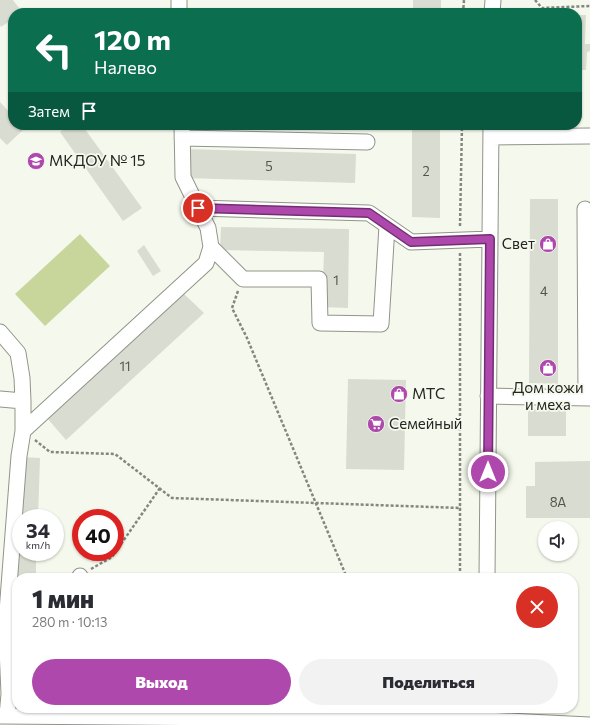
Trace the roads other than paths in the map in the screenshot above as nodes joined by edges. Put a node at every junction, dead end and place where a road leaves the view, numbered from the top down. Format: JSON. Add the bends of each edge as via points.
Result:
{"nodes":[{"id":1,"x":182,"y":131,"type":"edge"},
{"id":2,"x":491,"y":131,"type":"edge"},
{"id":3,"x":590,"y":136,"type":"edge"},
{"id":4,"x":367,"y":142,"type":"dead end"},
{"id":5,"x":198,"y":208,"type":"junction"},
{"id":6,"x":586,"y":209,"type":"dead end"},
{"id":7,"x":387,"y":226,"type":"junction"},
{"id":8,"x":490,"y":239,"type":"junction"},
{"id":9,"x":211,"y":247,"type":"junction"},
{"id":10,"x":0,"y":332,"type":"edge"},
{"id":11,"x":488,"y":396,"type":"junction"},
{"id":12,"x":588,"y":398,"type":"edge"},
{"id":13,"x":0,"y":399,"type":"edge"},
{"id":14,"x":23,"y":401,"type":"junction"},
{"id":15,"x":23,"y":431,"type":"junction"},
{"id":16,"x":487,"y":573,"type":"edge"},
{"id":17,"x":3,"y":625,"type":"edge"},
{"id":18,"x":12,"y":674,"type":"edge"},
{"id":19,"x":12,"y":683,"type":"edge"},
{"id":20,"x":486,"y":714,"type":"edge"},
{"id":21,"x":4,"y":716,"type":"edge"},
{"id":22,"x":159,"y":721,"type":"edge"},
{"id":23,"x":590,"y":725,"type":"edge"}],
"edges":[{"from":1,"to":4,"type":"street"},
{"from":1,"to":5,"type":"street","via":[[183,177]]},
{"from":2,"to":3,"type":"street"},
{"from":2,"to":8,"type":"street"},
{"from":5,"to":7,"type":"street","via":[[369,213]]},
{"from":5,"to":9,"type":"street","via":[[208,228]]},
{"from":6,"to":12,"type":"street"},
{"from":7,"to":8,"type":"street","via":[[411,242]]},
{"from":7,"to":9,"type":"street","via":[[381,324],[320,323],[319,279],[243,278]]},
{"from":8,"to":11,"type":"street"},
{"from":9,"to":15,"type":"street","via":[[206,263]]},
{"from":10,"to":14,"type":"street","via":[[18,353]]},
{"from":11,"to":12,"type":"street"},
{"from":11,"to":16,"type":"street"},
{"from":13,"to":14,"type":"street"},
{"from":14,"to":15,"type":"street"},
{"from":15,"to":17,"type":"street"},
{"from":17,"to":18,"type":"street"},
{"from":19,"to":21,"type":"street"},
{"from":20,"to":22,"type":"street"},
{"from":20,"to":23,"type":"street"},
{"from":21,"to":22,"type":"street"}]}
